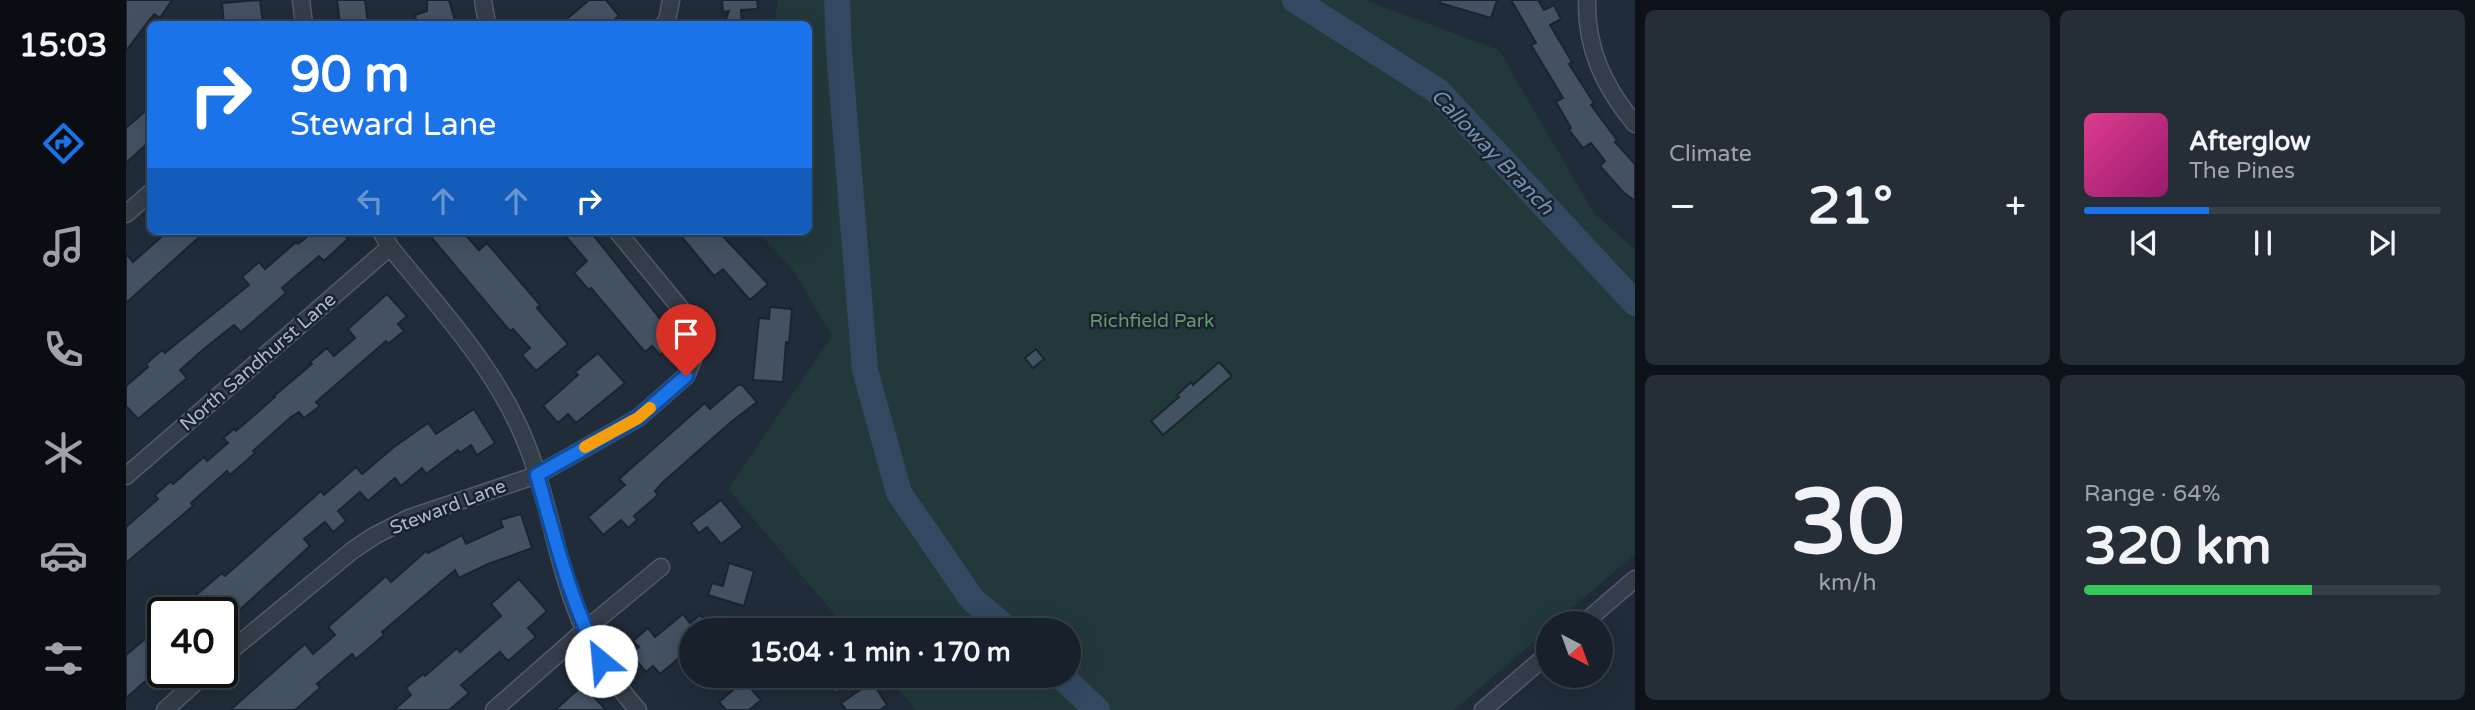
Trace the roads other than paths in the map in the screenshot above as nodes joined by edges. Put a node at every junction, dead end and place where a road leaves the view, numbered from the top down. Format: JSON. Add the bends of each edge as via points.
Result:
{"nodes":[{"id":1,"x":300,"y":0,"type":"edge"},
{"id":2,"x":484,"y":0,"type":"edge"},
{"id":3,"x":671,"y":0,"type":"edge"},
{"id":4,"x":1587,"y":0,"type":"edge"},
{"id":5,"x":304,"y":21,"type":"edge"},
{"id":6,"x":486,"y":21,"type":"edge"},
{"id":7,"x":667,"y":21,"type":"edge"},
{"id":8,"x":1635,"y":124,"type":"edge"},
{"id":9,"x":147,"y":195,"type":"edge"},
{"id":10,"x":126,"y":214,"type":"edge"},
{"id":11,"x":383,"y":235,"type":"edge"},
{"id":12,"x":620,"y":235,"type":"edge"},
{"id":13,"x":390,"y":247,"type":"junction"},
{"id":14,"x":537,"y":475,"type":"junction"},
{"id":15,"x":126,"y":476,"type":"edge"},
{"id":16,"x":661,"y":567,"type":"dead end"},
{"id":17,"x":1635,"y":579,"type":"edge"},
{"id":18,"x":1598,"y":611,"type":"edge"},
{"id":19,"x":585,"y":630,"type":"junction"},
{"id":20,"x":238,"y":645,"type":"edge"},
{"id":21,"x":1536,"y":664,"type":"edge"},
{"id":22,"x":189,"y":688,"type":"edge"},
{"id":23,"x":165,"y":710,"type":"edge"},
{"id":24,"x":494,"y":710,"type":"edge"},
{"id":25,"x":638,"y":710,"type":"edge"},
{"id":26,"x":1483,"y":710,"type":"edge"}],
"edges":[{"from":1,"to":5,"type":"street"},
{"from":2,"to":6,"type":"street"},
{"from":3,"to":7,"type":"street"},
{"from":4,"to":8,"type":"street","via":[[1600,72]]},
{"from":9,"to":10,"type":"street"},
{"from":11,"to":13,"type":"street"},
{"from":12,"to":14,"type":"street","name":"Steward Lane","via":[[695,326],[698,347],[686,376],[638,418]]},
{"from":13,"to":14,"type":"street","via":[[484,364],[528,446]]},
{"from":13,"to":15,"type":"street","name":"North Sandhurst Lane"},
{"from":14,"to":19,"type":"street"},
{"from":14,"to":20,"type":"street","name":"Steward Lane","via":[[409,519],[374,536]]},
{"from":16,"to":19,"type":"street"},
{"from":17,"to":18,"type":"street"},
{"from":19,"to":24,"type":"street"},
{"from":19,"to":25,"type":"street","via":[[601,661]]},
{"from":21,"to":26,"type":"street"},
{"from":22,"to":23,"type":"street"}]}
